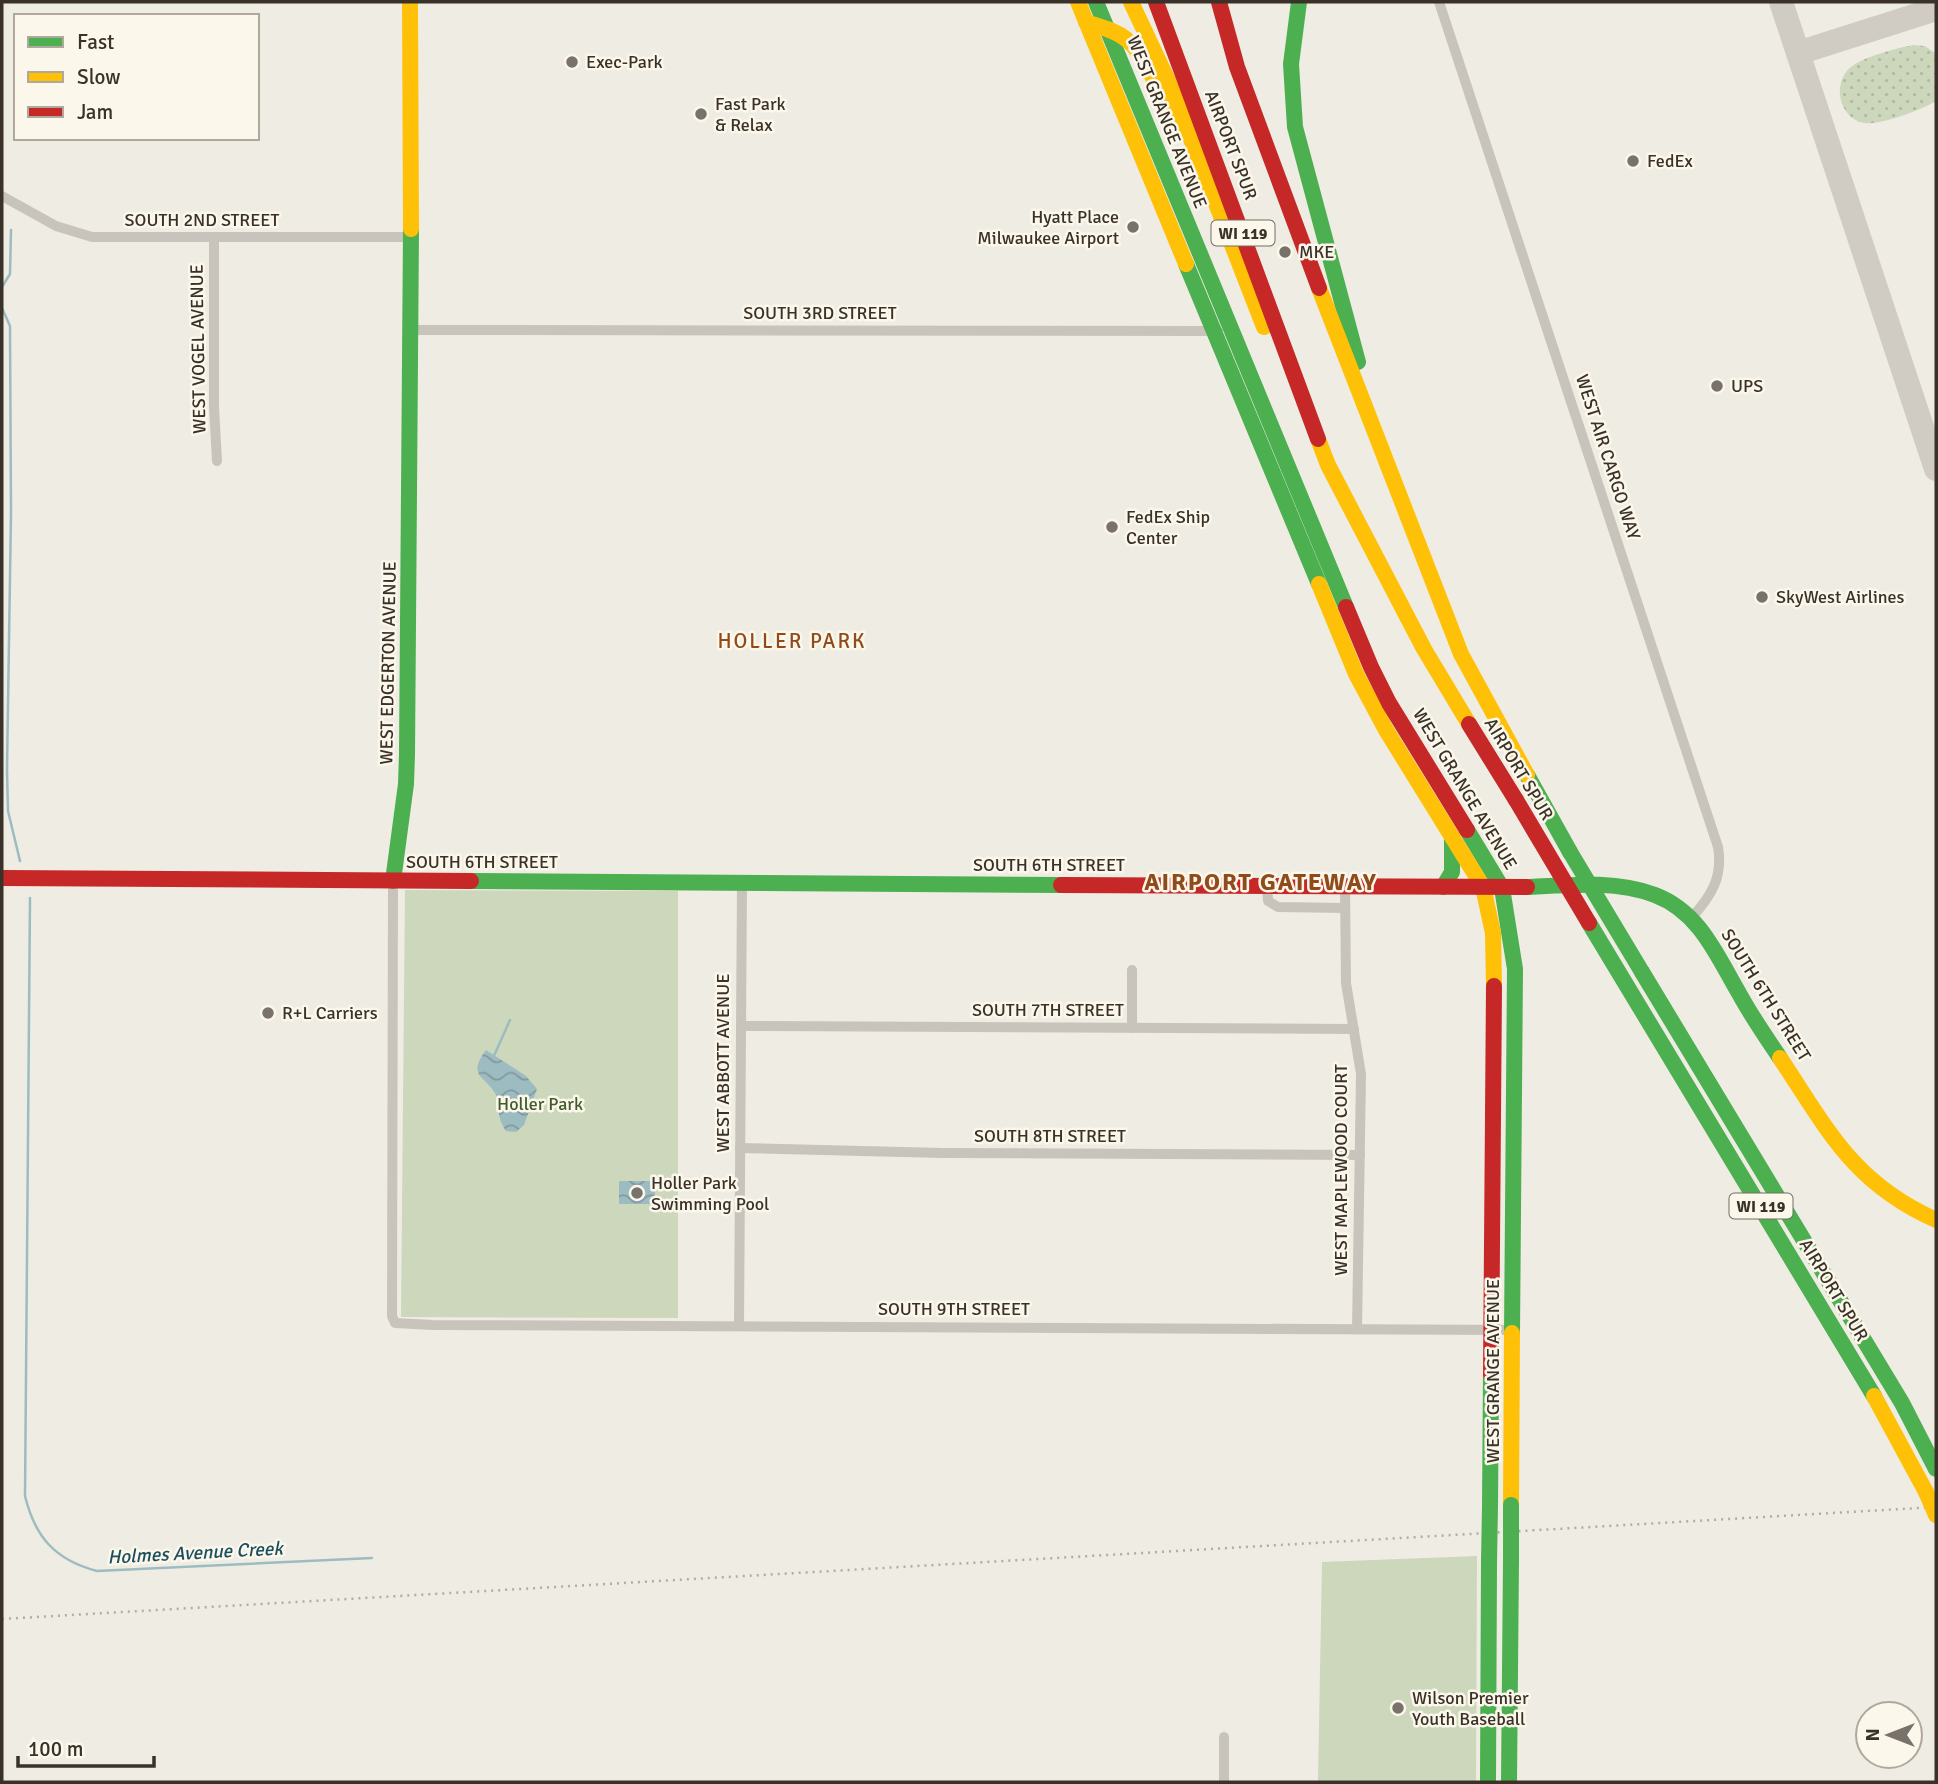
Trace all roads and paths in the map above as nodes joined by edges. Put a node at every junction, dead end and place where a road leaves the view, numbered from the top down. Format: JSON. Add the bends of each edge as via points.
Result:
{"nodes":[{"id":1,"x":410,"y":2,"type":"edge"},
{"id":2,"x":1078,"y":2,"type":"edge"},
{"id":3,"x":1096,"y":2,"type":"edge"},
{"id":4,"x":1132,"y":2,"type":"edge"},
{"id":5,"x":1156,"y":2,"type":"edge"},
{"id":6,"x":1219,"y":2,"type":"edge"},
{"id":7,"x":1299,"y":2,"type":"edge"},
{"id":8,"x":1439,"y":2,"type":"edge"},
{"id":9,"x":1086,"y":22,"type":"junction"},
{"id":10,"x":1108,"y":30,"type":"junction"},
{"id":11,"x":2,"y":196,"type":"edge"},
{"id":12,"x":1226,"y":232,"type":"junction"},
{"id":13,"x":411,"y":237,"type":"junction"},
{"id":14,"x":214,"y":238,"type":"junction"},
{"id":15,"x":409,"y":330,"type":"junction"},
{"id":16,"x":1213,"y":331,"type":"junction"},
{"id":17,"x":1231,"y":331,"type":"junction"},
{"id":18,"x":1256,"y":390,"type":"junction"},
{"id":19,"x":1241,"y":397,"type":"junction"},
{"id":20,"x":1382,"y":451,"type":"junction"},
{"id":21,"x":217,"y":461,"type":"dead end"},
{"id":22,"x":1328,"y":465,"type":"junction"},
{"id":23,"x":1357,"y":633,"type":"junction"},
{"id":24,"x":1341,"y":639,"type":"junction"},
{"id":25,"x":1452,"y":835,"type":"junction"},
{"id":26,"x":2,"y":878,"type":"edge"},
{"id":27,"x":394,"y":881,"type":"junction"},
{"id":28,"x":742,"y":883,"type":"junction"},
{"id":29,"x":1267,"y":886,"type":"junction"},
{"id":30,"x":1345,"y":886,"type":"junction"},
{"id":31,"x":1444,"y":887,"type":"junction"},
{"id":32,"x":1483,"y":887,"type":"junction"},
{"id":33,"x":1502,"y":888,"type":"junction"},
{"id":34,"x":1345,"y":908,"type":"junction"},
{"id":35,"x":1691,"y":918,"type":"junction"},
{"id":36,"x":1494,"y":969,"type":"junction"},
{"id":37,"x":1516,"y":969,"type":"junction"},
{"id":38,"x":1132,"y":970,"type":"dead end"},
{"id":39,"x":741,"y":1026,"type":"junction"},
{"id":40,"x":1132,"y":1028,"type":"junction"},
{"id":41,"x":1354,"y":1029,"type":"junction"},
{"id":42,"x":1492,"y":1148,"type":"junction"},
{"id":43,"x":1514,"y":1148,"type":"junction"},
{"id":44,"x":740,"y":1149,"type":"junction"},
{"id":45,"x":1360,"y":1155,"type":"junction"},
{"id":46,"x":1936,"y":1220,"type":"edge"},
{"id":47,"x":395,"y":1323,"type":"joint"},
{"id":48,"x":739,"y":1326,"type":"junction"},
{"id":49,"x":1357,"y":1329,"type":"junction"},
{"id":50,"x":1491,"y":1329,"type":"junction"},
{"id":51,"x":1513,"y":1330,"type":"junction"},
{"id":52,"x":1936,"y":1469,"type":"edge"},
{"id":53,"x":1936,"y":1514,"type":"edge"},
{"id":54,"x":1224,"y":1737,"type":"dead end"},
{"id":55,"x":1488,"y":1755,"type":"junction"},
{"id":56,"x":1509,"y":1756,"type":"junction"},
{"id":57,"x":1224,"y":1782,"type":"edge"},
{"id":58,"x":1488,"y":1782,"type":"edge"},
{"id":59,"x":1509,"y":1782,"type":"edge"}],
"edges":[{"from":1,"to":13,"type":"main road","name":"WEST EDGERTON AVENUE"},
{"from":2,"to":9,"type":"main road","name":"WEST GRANGE AVENUE"},
{"from":3,"to":10,"type":"main road","name":"WEST GRANGE AVENUE"},
{"from":4,"to":12,"type":"main road","via":[[1170,85]]},
{"from":5,"to":22,"type":"main road","name":"AIRPORT SPUR","number":"WI 119"},
{"from":6,"to":20,"type":"main road","name":"AIRPORT SPUR","number":"WI 119","via":[[1237,67]]},
{"from":7,"to":20,"type":"main road","via":[[1292,58],[1295,127]]},
{"from":8,"to":35,"type":"street","name":"WEST AIR CARGO WAY","via":[[1718,846],[1718,878]]},
{"from":9,"to":10,"type":"main road"},
{"from":9,"to":16,"type":"main road","name":"WEST GRANGE AVENUE"},
{"from":10,"to":12,"type":"main road","via":[[1129,42],[1140,56]]},
{"from":10,"to":17,"type":"main road","name":"WEST GRANGE AVENUE"},
{"from":11,"to":14,"type":"street","name":"SOUTH 2ND STREET","via":[[56,226],[92,237]]},
{"from":12,"to":22,"type":"main road","via":[[1282,372]]},
{"from":13,"to":14,"type":"street","name":"SOUTH 2ND STREET"},
{"from":13,"to":15,"type":"main road","name":"WEST EDGERTON AVENUE"},
{"from":14,"to":21,"type":"street","name":"WEST VOGEL AVENUE"},
{"from":15,"to":16,"type":"street","name":"SOUTH 3RD STREET"},
{"from":15,"to":27,"type":"main road","name":"WEST EDGERTON AVENUE","via":[[406,774]]},
{"from":16,"to":17,"type":"street","name":"SOUTH 3RD STREET"},
{"from":16,"to":19,"type":"main road","name":"WEST GRANGE AVENUE"},
{"from":17,"to":18,"type":"main road","name":"WEST GRANGE AVENUE"},
{"from":18,"to":19,"type":"main road"},
{"from":18,"to":23,"type":"main road","name":"WEST GRANGE AVENUE"},
{"from":19,"to":24,"type":"main road","name":"WEST GRANGE AVENUE"},
{"from":20,"to":52,"type":"main road","name":"AIRPORT SPUR","number":"WI 119","bridge":true,"via":[[1461,654],[1492,714]]},
{"from":22,"to":53,"type":"main road","name":"AIRPORT SPUR","number":"WI 119","bridge":true,"via":[[1424,649],[1868,1384]]},
{"from":23,"to":24,"type":"main road"},
{"from":23,"to":33,"type":"main road","name":"WEST GRANGE AVENUE","via":[[1389,703]]},
{"from":24,"to":25,"type":"main road","name":"WEST GRANGE AVENUE","via":[[1375,712]]},
{"from":25,"to":31,"type":"main road","via":[[1452,872]]},
{"from":25,"to":32,"type":"main road","name":"WEST GRANGE AVENUE"},
{"from":26,"to":27,"type":"main road","name":"SOUTH 6TH STREET"},
{"from":27,"to":28,"type":"main road","name":"SOUTH 6TH STREET"},
{"from":27,"to":47,"type":"street","name":"WEST EDGERTON AVENUE"},
{"from":28,"to":29,"type":"main road","name":"SOUTH 6TH STREET"},
{"from":28,"to":39,"type":"street","name":"WEST ABBOTT AVENUE"},
{"from":29,"to":30,"type":"main road","name":"SOUTH 6TH STREET"},
{"from":29,"to":34,"type":"street","via":[[1268,901],[1278,907]]},
{"from":30,"to":31,"type":"main road","name":"SOUTH 6TH STREET"},
{"from":30,"to":34,"type":"street","name":"WEST MAPLEWOOD COURT"},
{"from":31,"to":32,"type":"main road","name":"SOUTH 6TH STREET"},
{"from":32,"to":33,"type":"main road","name":"SOUTH 6TH STREET"},
{"from":32,"to":36,"type":"main road","name":"WEST GRANGE AVENUE","via":[[1493,933]]},
{"from":33,"to":35,"type":"main road","name":"SOUTH 6TH STREET","via":[[1637,889],[1666,900]]},
{"from":33,"to":37,"type":"main road","name":"WEST GRANGE AVENUE"},
{"from":34,"to":41,"type":"street","name":"WEST MAPLEWOOD COURT","via":[[1346,983]]},
{"from":35,"to":46,"type":"main road","name":"SOUTH 6TH STREET","via":[[1714,944],[1740,996],[1845,1155],[1891,1198]]},
{"from":36,"to":37,"type":"main road"},
{"from":36,"to":42,"type":"main road","name":"WEST GRANGE AVENUE"},
{"from":37,"to":43,"type":"main road","name":"WEST GRANGE AVENUE"},
{"from":38,"to":40,"type":"street"},
{"from":39,"to":40,"type":"street","name":"SOUTH 7TH STREET"},
{"from":39,"to":44,"type":"street","name":"WEST ABBOTT AVENUE"},
{"from":40,"to":41,"type":"street","name":"SOUTH 7TH STREET"},
{"from":41,"to":45,"type":"street","name":"WEST MAPLEWOOD COURT","via":[[1361,1074]]},
{"from":42,"to":43,"type":"main road"},
{"from":42,"to":50,"type":"main road","name":"WEST GRANGE AVENUE"},
{"from":43,"to":51,"type":"main road","name":"WEST GRANGE AVENUE"},
{"from":44,"to":45,"type":"street","name":"SOUTH 8TH STREET"},
{"from":44,"to":48,"type":"street","name":"WEST ABBOTT AVENUE"},
{"from":45,"to":49,"type":"street","name":"WEST MAPLEWOOD COURT"},
{"from":47,"to":48,"type":"street","name":"SOUTH 9TH STREET"},
{"from":48,"to":49,"type":"street","name":"SOUTH 9TH STREET"},
{"from":49,"to":50,"type":"street","name":"SOUTH 9TH STREET"},
{"from":50,"to":51,"type":"street","name":"SOUTH 9TH STREET"},
{"from":50,"to":55,"type":"main road","name":"WEST GRANGE AVENUE","bridge":true},
{"from":51,"to":56,"type":"main road","name":"WEST GRANGE AVENUE","bridge":true},
{"from":54,"to":57,"type":"street"},
{"from":55,"to":56,"type":"main road"},
{"from":55,"to":58,"type":"main road","name":"WEST GRANGE AVENUE"},
{"from":56,"to":59,"type":"main road","name":"WEST GRANGE AVENUE"}]}
